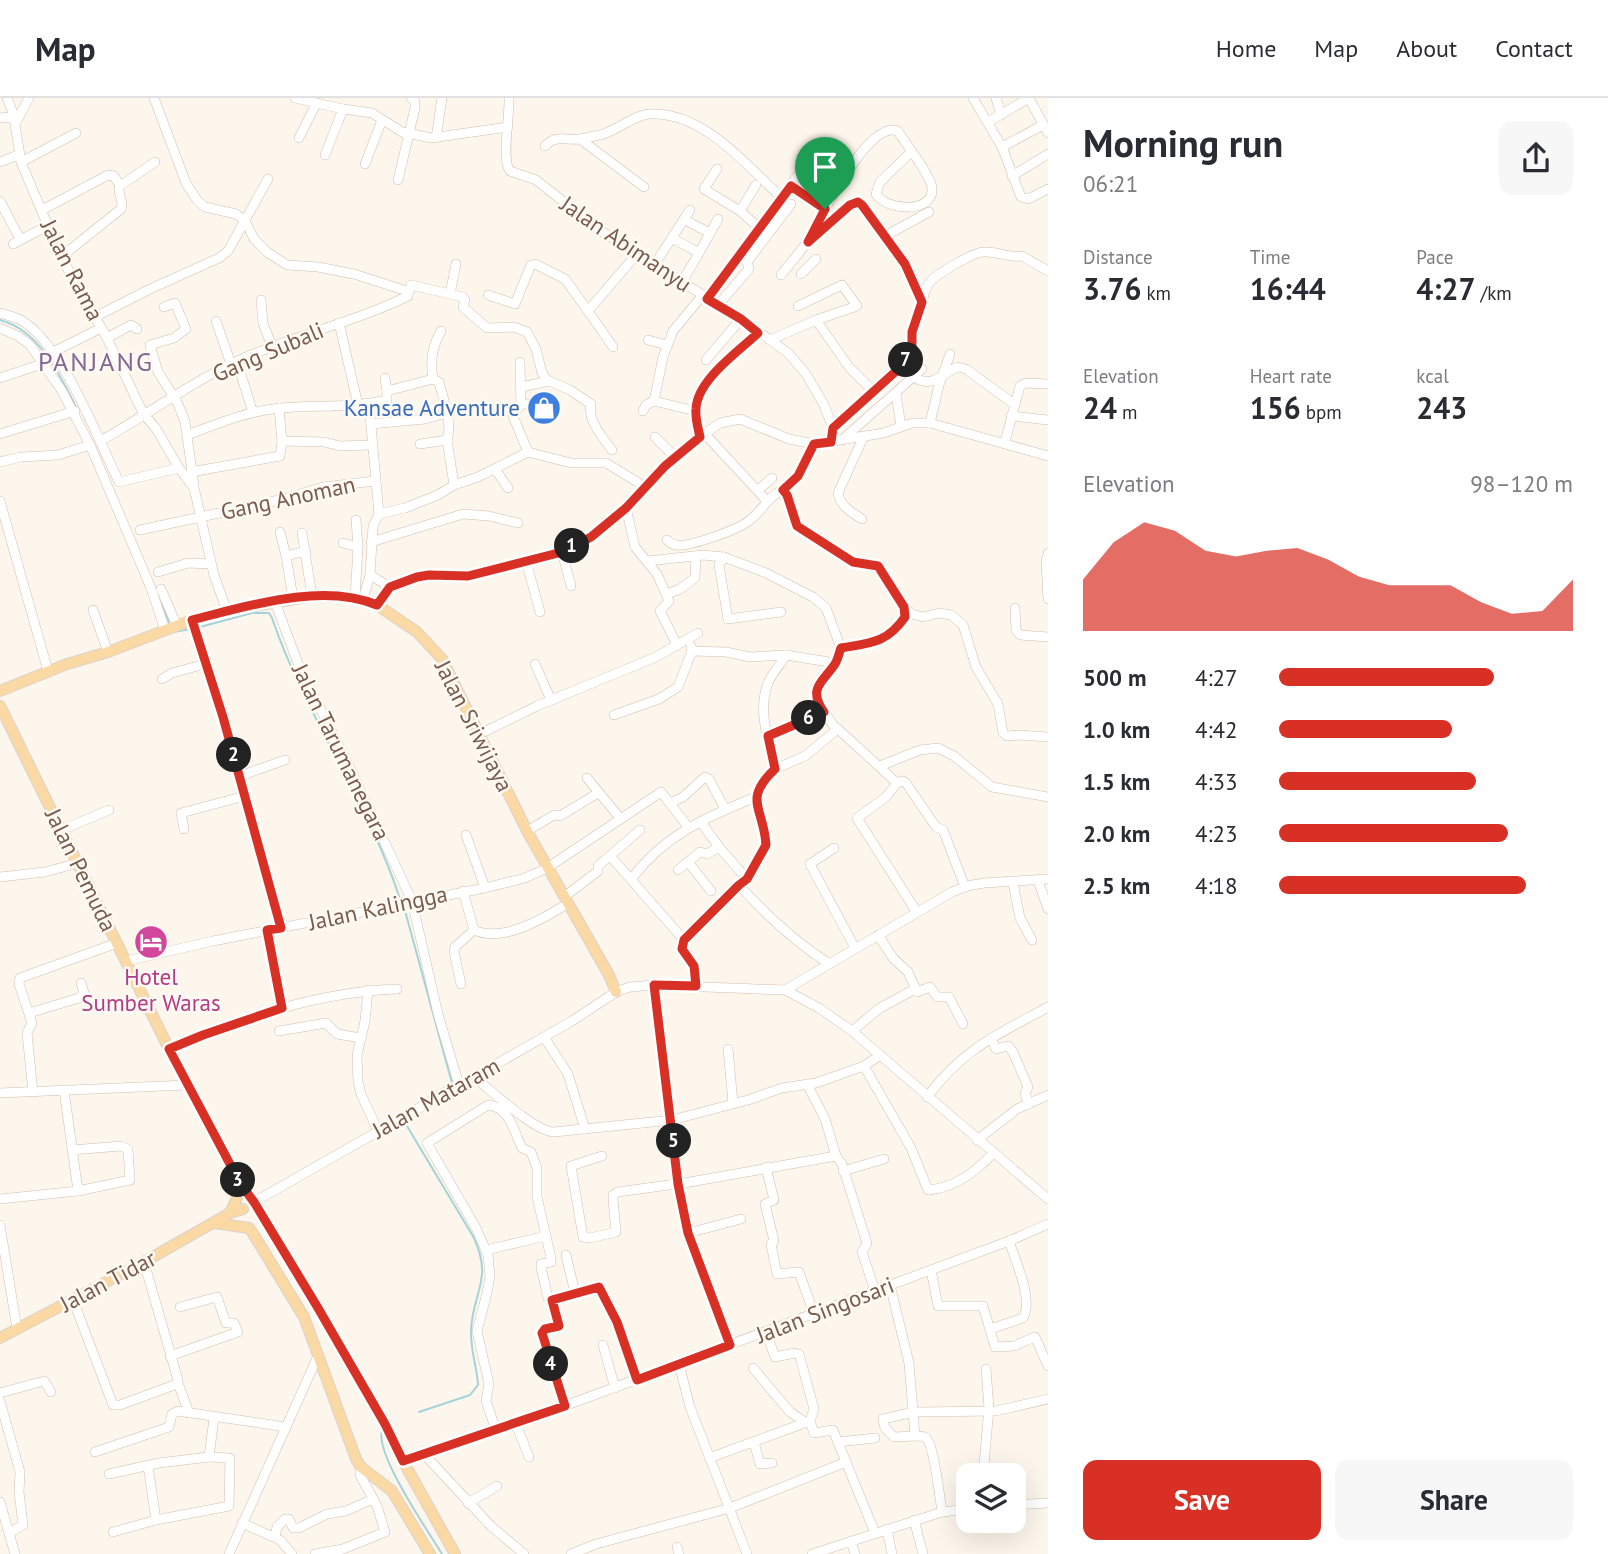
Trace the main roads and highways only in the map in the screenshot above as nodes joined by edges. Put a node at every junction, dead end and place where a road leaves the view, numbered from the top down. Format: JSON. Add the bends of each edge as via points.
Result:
{"nodes":[{"id":1,"x":0,"y":691,"type":"edge"},
{"id":2,"x":0,"y":706,"type":"edge"},
{"id":3,"x":617,"y":992,"type":"road end"},
{"id":4,"x":240,"y":1183,"type":"junction"},
{"id":5,"x":254,"y":1202,"type":"junction"},
{"id":6,"x":243,"y":1209,"type":"junction"},
{"id":7,"x":230,"y":1213,"type":"junction"},
{"id":8,"x":214,"y":1223,"type":"junction"},
{"id":9,"x":244,"y":1228,"type":"junction"},
{"id":10,"x":0,"y":1338,"type":"edge"},
{"id":11,"x":430,"y":1554,"type":"edge"},
{"id":12,"x":456,"y":1554,"type":"edge"}],
"edges":[{"from":1,"to":3,"type":"main road","name":"Jalan Sriwijaya","via":[[227,611],[312,596],[383,597],[446,667],[527,831]]},
{"from":2,"to":4,"type":"main road","name":"Jalan Pemuda"},
{"from":4,"to":5,"type":"main road","name":"Jalan Pemuda"},
{"from":4,"to":7,"type":"main road"},
{"from":5,"to":6,"type":"main road","name":"Jalan Tidar"},
{"from":5,"to":12,"type":"main road","name":"Jalan Pemuda"},
{"from":6,"to":7,"type":"main road","name":"Jalan Tidar"},
{"from":6,"to":9,"type":"main road","via":[[238,1221]]},
{"from":7,"to":8,"type":"main road","name":"Jalan Tidar"},
{"from":8,"to":9,"type":"main road"},
{"from":8,"to":10,"type":"main road","name":"Jalan Tidar"},
{"from":9,"to":11,"type":"main road","via":[[251,1229],[304,1317],[361,1467],[392,1491]]}]}
